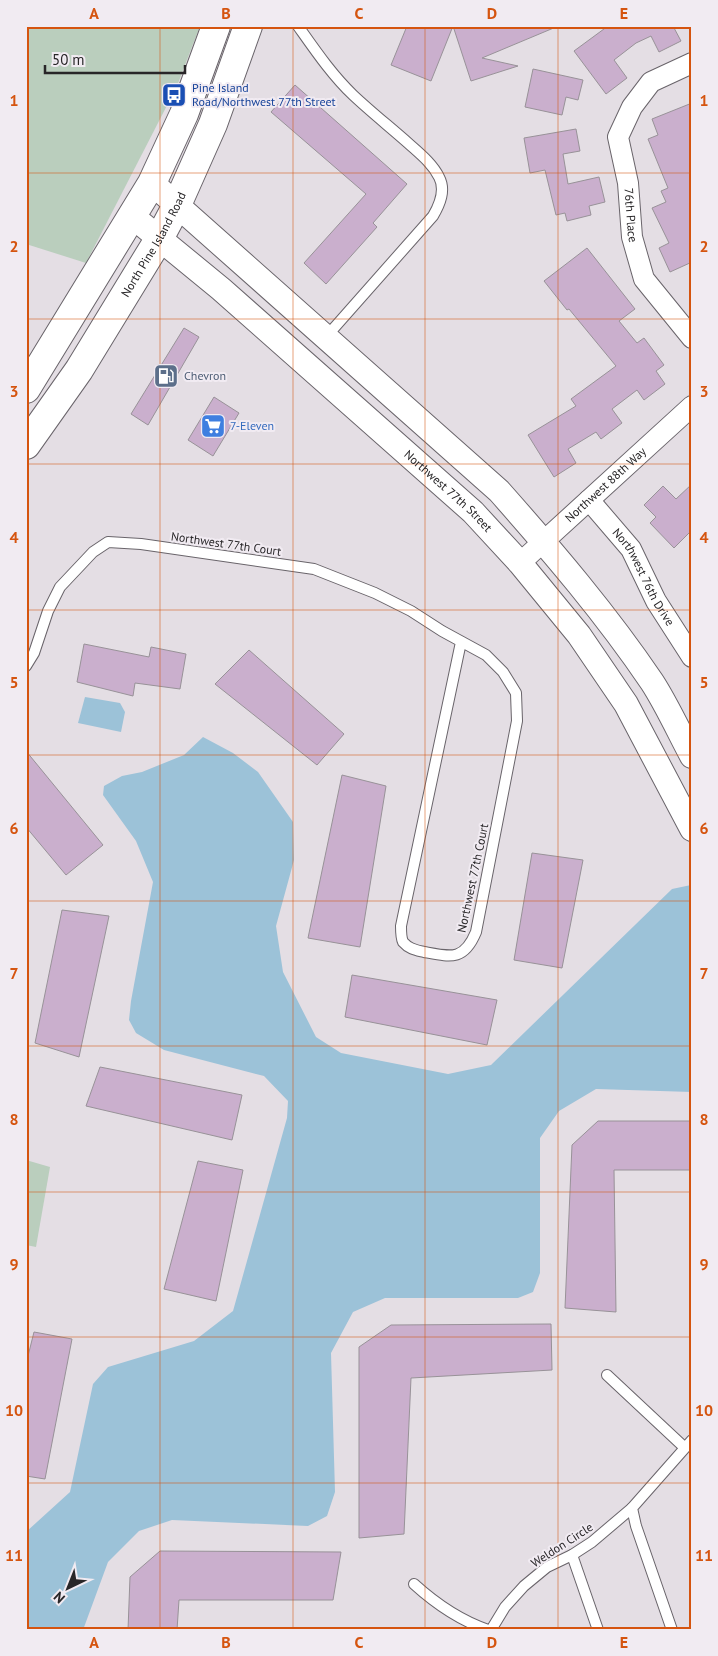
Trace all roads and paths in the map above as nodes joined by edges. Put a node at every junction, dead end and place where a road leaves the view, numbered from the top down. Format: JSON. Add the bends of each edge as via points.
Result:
{"nodes":[{"id":1,"x":216,"y":26,"type":"edge"},
{"id":2,"x":248,"y":26,"type":"edge"},
{"id":3,"x":298,"y":26,"type":"edge"},
{"id":4,"x":692,"y":63,"type":"edge"},
{"id":5,"x":152,"y":183,"type":"junction"},
{"id":6,"x":177,"y":205,"type":"junction"},
{"id":7,"x":132,"y":216,"type":"junction"},
{"id":8,"x":159,"y":240,"type":"junction"},
{"id":9,"x":326,"y":337,"type":"junction"},
{"id":10,"x":692,"y":338,"type":"edge"},
{"id":11,"x":307,"y":365,"type":"junction"},
{"id":12,"x":26,"y":389,"type":"edge"},
{"id":13,"x":692,"y":406,"type":"edge"},
{"id":14,"x":26,"y":446,"type":"edge"},
{"id":15,"x":589,"y":500,"type":"junction"},
{"id":16,"x":544,"y":542,"type":"junction"},
{"id":17,"x":520,"y":562,"type":"junction"},
{"id":18,"x":462,"y":642,"type":"junction"},
{"id":19,"x":30,"y":650,"type":"edge"},
{"id":20,"x":692,"y":657,"type":"edge"},
{"id":21,"x":26,"y":666,"type":"edge"},
{"id":22,"x":692,"y":756,"type":"edge"},
{"id":23,"x":692,"y":828,"type":"edge"},
{"id":24,"x":607,"y":1375,"type":"dead end"},
{"id":25,"x":688,"y":1444,"type":"edge"},
{"id":26,"x":632,"y":1508,"type":"junction"},
{"id":27,"x":572,"y":1555,"type":"junction"},
{"id":28,"x":414,"y":1584,"type":"dead end"},
{"id":29,"x":488,"y":1630,"type":"edge"},
{"id":30,"x":492,"y":1630,"type":"edge"},
{"id":31,"x":598,"y":1630,"type":"edge"},
{"id":32,"x":672,"y":1630,"type":"edge"}],
"edges":[{"from":1,"to":5,"type":"main road","via":[[184,114]]},
{"from":2,"to":6,"type":"main road","name":"North Pine Island Road","via":[[213,124]]},
{"from":3,"to":9,"type":"lane","via":[[330,70],[426,160],[442,186],[442,197],[432,216]]},
{"from":4,"to":10,"type":"street","name":"76th Place","via":[[651,82],[632,107],[618,137],[628,183],[632,237],[644,279]]},
{"from":5,"to":6,"type":"street"},
{"from":5,"to":7,"type":"main road"},
{"from":6,"to":8,"type":"main road","name":"North Pine Island Road"},
{"from":6,"to":9,"type":"street"},
{"from":7,"to":8,"type":"street","name":"Northwest 77th Street"},
{"from":7,"to":12,"type":"main road"},
{"from":8,"to":11,"type":"street","name":"Northwest 77th Street","via":[[221,288]]},
{"from":8,"to":14,"type":"main road","name":"North Pine Island Road","via":[[79,370]]},
{"from":9,"to":11,"type":"street"},
{"from":9,"to":16,"type":"street","via":[[499,491]]},
{"from":11,"to":17,"type":"street","name":"Northwest 77th Street","via":[[473,512]]},
{"from":13,"to":15,"type":"street","name":"Northwest 88th Way"},
{"from":15,"to":16,"type":"street","name":"Northwest 88th Way"},
{"from":15,"to":20,"type":"street","name":"Northwest 76th Drive","via":[[631,549],[656,601]]},
{"from":16,"to":17,"type":"street","name":"Northwest 88th Way"},
{"from":16,"to":22,"type":"street","via":[[605,617],[653,684]]},
{"from":17,"to":23,"type":"street","name":"Northwest 77th Street","via":[[579,635],[626,704]]},
{"from":18,"to":18,"type":"lane","name":"Northwest 77th Court","via":[[486,655],[503,672],[516,692],[517,721],[476,932],[470,945],[461,953],[448,957],[410,949],[402,940],[401,926]]},
{"from":18,"to":19,"type":"lane","name":"Northwest 77th Court","via":[[412,611],[314,569],[108,542],[93,552],[60,587]]},
{"from":19,"to":21,"type":"lane"},
{"from":24,"to":25,"type":"lane"},
{"from":25,"to":26,"type":"lane","name":"Weldon Circle"},
{"from":26,"to":27,"type":"lane","name":"Weldon Circle"},
{"from":26,"to":32,"type":"lane"},
{"from":27,"to":30,"type":"lane","name":"Weldon Circle","via":[[546,1567],[524,1586],[505,1607]]},
{"from":27,"to":31,"type":"lane"},
{"from":28,"to":29,"type":"lane","via":[[456,1616]]}]}
